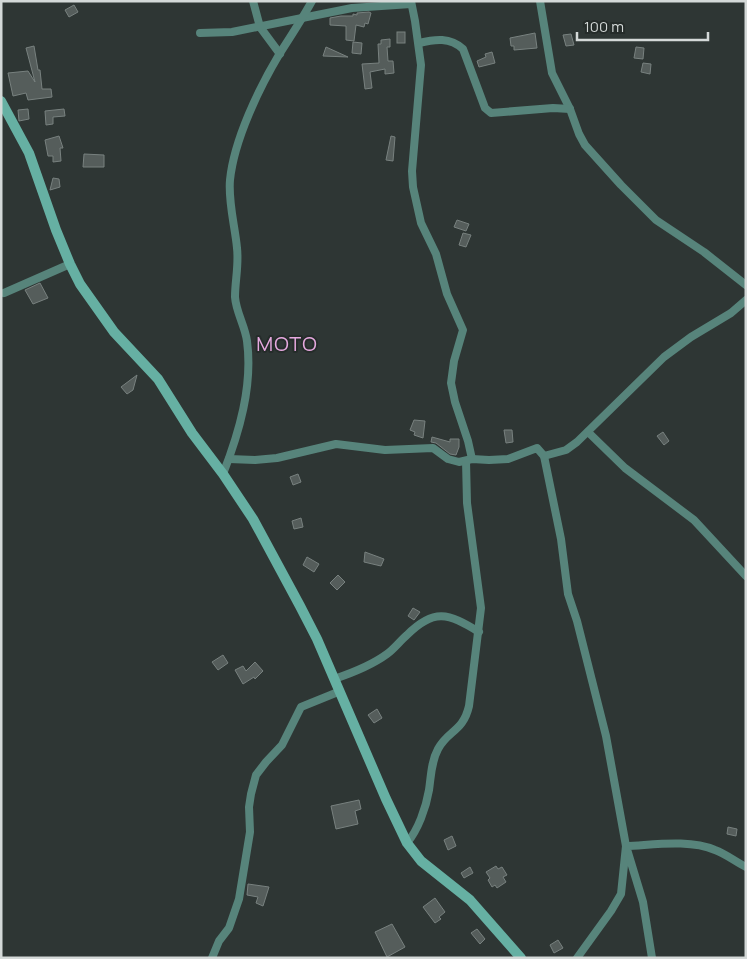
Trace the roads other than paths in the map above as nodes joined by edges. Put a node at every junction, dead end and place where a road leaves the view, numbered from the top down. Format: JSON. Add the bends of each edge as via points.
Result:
{"nodes":[{"id":1,"x":253,"y":1,"type":"edge"},
{"id":2,"x":312,"y":1,"type":"edge"},
{"id":3,"x":540,"y":1,"type":"edge"},
{"id":4,"x":411,"y":2,"type":"edge"},
{"id":5,"x":303,"y":17,"type":"junction"},
{"id":6,"x":260,"y":27,"type":"junction"},
{"id":7,"x":200,"y":33,"type":"dead end"},
{"id":8,"x":419,"y":44,"type":"junction"},
{"id":9,"x":280,"y":54,"type":"junction"},
{"id":10,"x":1,"y":101,"type":"edge"},
{"id":11,"x":570,"y":109,"type":"junction"},
{"id":12,"x":70,"y":264,"type":"junction"},
{"id":13,"x":746,"y":285,"type":"edge"},
{"id":14,"x":4,"y":293,"type":"dead end"},
{"id":15,"x":745,"y":303,"type":"edge"},
{"id":16,"x":588,"y":432,"type":"junction"},
{"id":17,"x":544,"y":456,"type":"junction"},
{"id":18,"x":229,"y":459,"type":"junction"},
{"id":19,"x":469,"y":460,"type":"junction"},
{"id":20,"x":223,"y":474,"type":"junction"},
{"id":21,"x":746,"y":576,"type":"edge"},
{"id":22,"x":479,"y":632,"type":"junction"},
{"id":23,"x":334,"y":679,"type":"junction"},
{"id":24,"x":338,"y":692,"type":"junction"},
{"id":25,"x":407,"y":844,"type":"junction"},
{"id":26,"x":626,"y":846,"type":"junction"},
{"id":27,"x":746,"y":867,"type":"edge"},
{"id":28,"x":212,"y":958,"type":"edge"},
{"id":29,"x":521,"y":958,"type":"edge"},
{"id":30,"x":577,"y":958,"type":"edge"},
{"id":31,"x":652,"y":958,"type":"edge"}],
"edges":[{"from":1,"to":6,"type":"street"},
{"from":2,"to":5,"type":"street"},
{"from":3,"to":11,"type":"street","via":[[552,73]]},
{"from":4,"to":5,"type":"street"},
{"from":4,"to":8,"type":"street"},
{"from":5,"to":6,"type":"street"},
{"from":5,"to":9,"type":"street"},
{"from":6,"to":7,"type":"street"},
{"from":6,"to":9,"type":"street"},
{"from":8,"to":11,"type":"street","via":[[435,39],[446,40],[464,49],[485,108],[490,113]]},
{"from":8,"to":19,"type":"street","via":[[421,65],[413,186],[421,223],[436,254],[447,294],[463,330],[451,383],[468,441]]},
{"from":9,"to":18,"type":"street","via":[[248,119],[230,182],[238,250],[235,297],[245,327],[248,360],[245,395]]},
{"from":10,"to":12,"type":"street","via":[[32,158]]},
{"from":11,"to":13,"type":"street","via":[[585,145],[641,206]]},
{"from":12,"to":14,"type":"street"},
{"from":12,"to":20,"type":"street","via":[[114,332],[158,380]]},
{"from":15,"to":16,"type":"street","via":[[664,357]]},
{"from":16,"to":17,"type":"street","via":[[566,450]]},
{"from":16,"to":21,"type":"street","via":[[625,468],[694,520]]},
{"from":17,"to":19,"type":"street","via":[[537,448],[508,459]]},
{"from":17,"to":26,"type":"street","via":[[568,594],[606,736]]},
{"from":18,"to":19,"type":"street","via":[[277,458],[336,444],[385,450],[433,448],[452,462]]},
{"from":18,"to":20,"type":"street"},
{"from":19,"to":22,"type":"street","via":[[467,503],[481,608]]},
{"from":20,"to":23,"type":"street","via":[[300,606]]},
{"from":22,"to":23,"type":"street","via":[[453,618],[430,618],[419,624],[385,656]]},
{"from":22,"to":25,"type":"street","via":[[466,716],[438,748],[424,808]]},
{"from":23,"to":24,"type":"street"},
{"from":24,"to":25,"type":"street"},
{"from":24,"to":28,"type":"street","via":[[301,708],[282,745],[256,775],[239,899],[229,928]]},
{"from":25,"to":29,"type":"street","via":[[421,860],[470,900]]},
{"from":26,"to":27,"type":"street","via":[[702,846]]},
{"from":26,"to":30,"type":"street","via":[[621,894]]},
{"from":26,"to":31,"type":"street","via":[[643,902]]}]}
